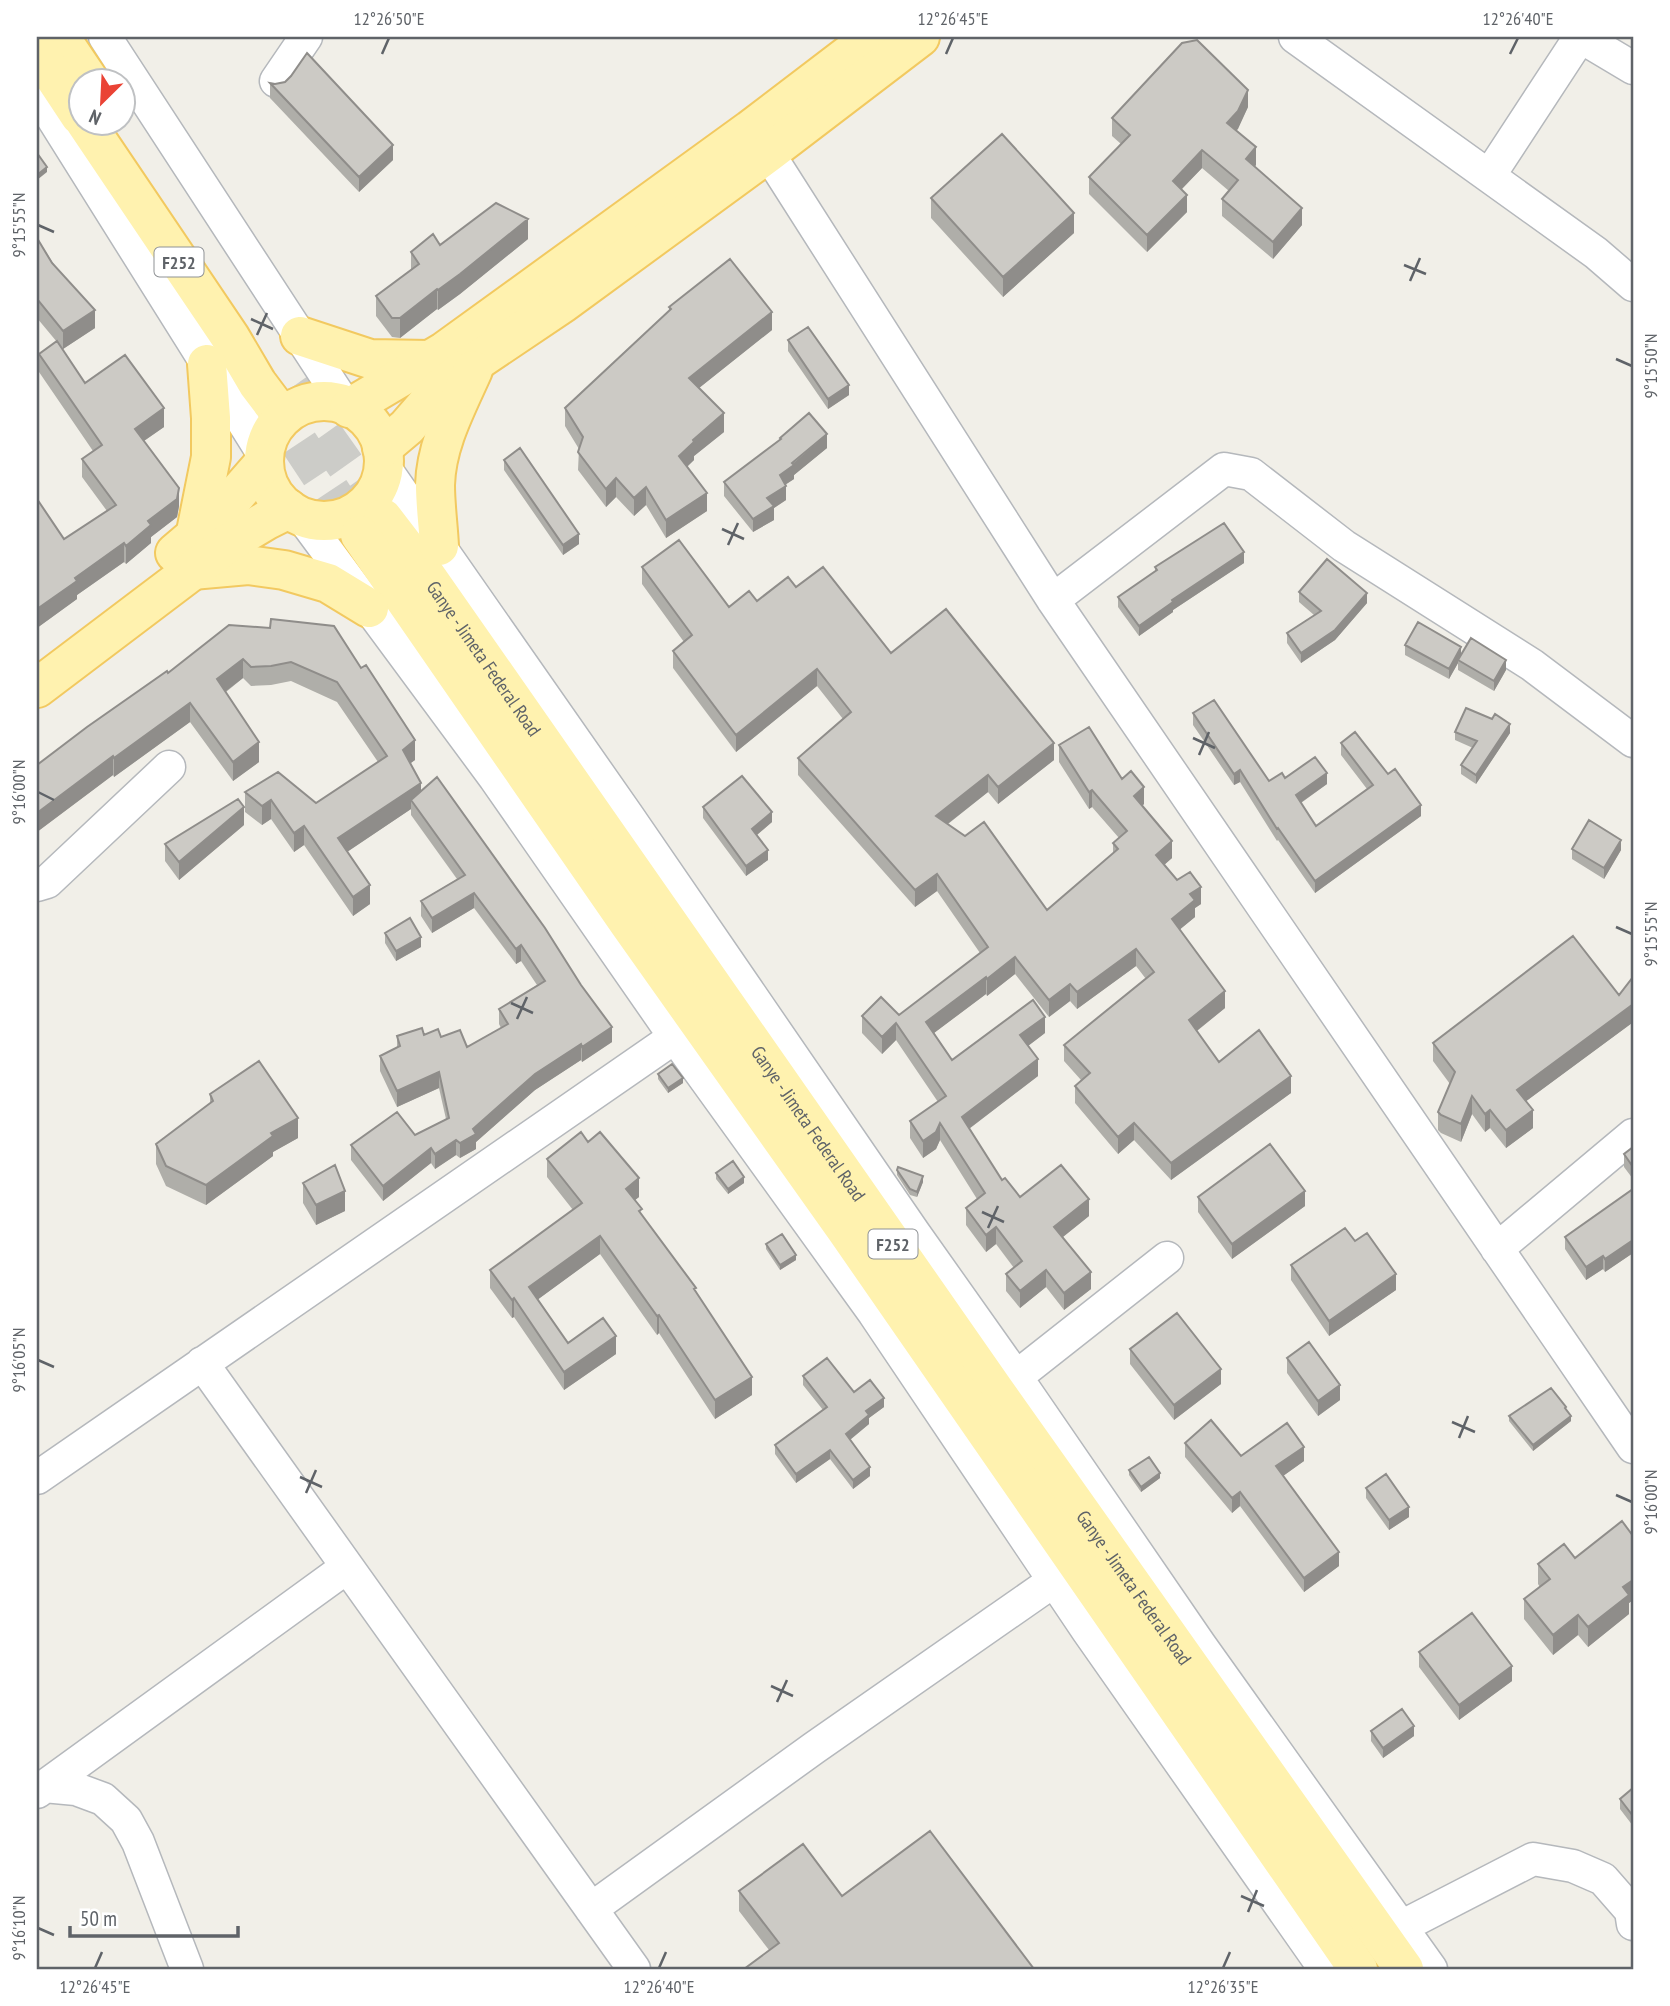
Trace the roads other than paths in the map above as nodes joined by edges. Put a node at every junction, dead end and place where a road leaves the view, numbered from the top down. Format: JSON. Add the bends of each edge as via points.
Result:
{"nodes":[{"id":1,"x":60,"y":37,"type":"edge"},
{"id":2,"x":105,"y":37,"type":"edge"},
{"id":3,"x":306,"y":37,"type":"edge"},
{"id":4,"x":872,"y":37,"type":"edge"},
{"id":5,"x":920,"y":37,"type":"edge"},
{"id":6,"x":1294,"y":37,"type":"edge"},
{"id":7,"x":1580,"y":37,"type":"edge"},
{"id":8,"x":37,"y":51,"type":"edge"},
{"id":9,"x":80,"y":66,"type":"edge"},
{"id":10,"x":1633,"y":68,"type":"edge"},
{"id":11,"x":276,"y":81,"type":"edge"},
{"id":12,"x":37,"y":93,"type":"edge"},
{"id":13,"x":66,"y":95,"type":"edge"},
{"id":14,"x":94,"y":136,"type":"edge"},
{"id":15,"x":124,"y":136,"type":"edge"},
{"id":16,"x":759,"y":142,"type":"junction"},
{"id":17,"x":1489,"y":176,"type":"junction"},
{"id":18,"x":1633,"y":285,"type":"edge"},
{"id":19,"x":300,"y":336,"type":"junction"},
{"id":20,"x":431,"y":360,"type":"junction"},
{"id":21,"x":477,"y":361,"type":"junction"},
{"id":22,"x":207,"y":364,"type":"junction"},
{"id":23,"x":347,"y":406,"type":"junction"},
{"id":24,"x":383,"y":457,"type":"junction"},
{"id":25,"x":264,"y":459,"type":"junction"},
{"id":26,"x":295,"y":513,"type":"junction"},
{"id":27,"x":439,"y":546,"type":"junction"},
{"id":28,"x":194,"y":553,"type":"junction"},
{"id":29,"x":1053,"y":600,"type":"junction"},
{"id":30,"x":369,"y":608,"type":"junction"},
{"id":31,"x":37,"y":657,"type":"edge"},
{"id":32,"x":37,"y":688,"type":"edge"},
{"id":33,"x":1633,"y":741,"type":"edge"},
{"id":34,"x":169,"y":767,"type":"dead end"},
{"id":35,"x":37,"y":885,"type":"edge"},
{"id":36,"x":675,"y":1037,"type":"junction"},
{"id":37,"x":1633,"y":1135,"type":"edge"},
{"id":38,"x":1497,"y":1249,"type":"junction"},
{"id":39,"x":1167,"y":1258,"type":"dead end"},
{"id":40,"x":202,"y":1363,"type":"junction"},
{"id":41,"x":1016,"y":1377,"type":"junction"},
{"id":42,"x":1633,"y":1447,"type":"edge"},
{"id":43,"x":37,"y":1478,"type":"edge"},
{"id":44,"x":347,"y":1567,"type":"junction"},
{"id":45,"x":1055,"y":1580,"type":"junction"},
{"id":46,"x":41,"y":1789,"type":"edge"},
{"id":47,"x":591,"y":1909,"type":"junction"},
{"id":48,"x":1633,"y":1924,"type":"edge"},
{"id":49,"x":1401,"y":1927,"type":"junction"},
{"id":50,"x":187,"y":1969,"type":"edge"},
{"id":51,"x":634,"y":1969,"type":"edge"},
{"id":52,"x":1325,"y":1969,"type":"edge"},
{"id":53,"x":1358,"y":1969,"type":"edge"},
{"id":54,"x":1404,"y":1969,"type":"edge"},
{"id":55,"x":1431,"y":1969,"type":"edge"}],
"edges":[{"from":1,"to":9,"type":"main road"},
{"from":2,"to":19,"type":"street"},
{"from":3,"to":11,"type":"street"},
{"from":4,"to":16,"type":"main road"},
{"from":5,"to":16,"type":"main road"},
{"from":6,"to":17,"type":"street"},
{"from":7,"to":10,"type":"street"},
{"from":7,"to":17,"type":"street"},
{"from":8,"to":13,"type":"main road"},
{"from":12,"to":22,"type":"street"},
{"from":14,"to":15,"type":"main road","number":"F252","via":[[257,383],[282,396]]},
{"from":16,"to":20,"type":"main road"},
{"from":16,"to":21,"type":"main road","via":[[563,303]]},
{"from":16,"to":29,"type":"street"},
{"from":17,"to":18,"type":"street"},
{"from":19,"to":20,"type":"main road","via":[[370,359]]},
{"from":19,"to":23,"type":"street"},
{"from":20,"to":23,"type":"main road"},
{"from":21,"to":24,"type":"main road","via":[[439,390]]},
{"from":21,"to":27,"type":"main road","via":[[444,437],[437,465]]},
{"from":22,"to":25,"type":"street"},
{"from":22,"to":28,"type":"main road","via":[[211,457]]},
{"from":23,"to":24,"type":"main road","via":[[370,424],[379,437]]},
{"from":23,"to":25,"type":"main road","via":[[314,402],[286,415],[271,433]]},
{"from":24,"to":26,"type":"main road","via":[[380,483],[362,508],[333,520],[318,521]]},
{"from":24,"to":27,"type":"street"},
{"from":25,"to":26,"type":"main road","via":[[277,499]]},
{"from":25,"to":28,"type":"main road"},
{"from":26,"to":28,"type":"main road"},
{"from":26,"to":30,"type":"street"},
{"from":27,"to":41,"type":"street"},
{"from":28,"to":30,"type":"main road","via":[[328,583]]},
{"from":28,"to":31,"type":"main road"},
{"from":28,"to":32,"type":"main road"},
{"from":29,"to":33,"type":"street","via":[[1224,469],[1251,474],[1344,546],[1532,665]]},
{"from":29,"to":38,"type":"street"},
{"from":30,"to":36,"type":"street"},
{"from":34,"to":35,"type":"street","via":[[47,882]]},
{"from":36,"to":40,"type":"street"},
{"from":36,"to":45,"type":"street","via":[[874,1313]]},
{"from":37,"to":38,"type":"street"},
{"from":38,"to":42,"type":"street"},
{"from":39,"to":41,"type":"street"},
{"from":40,"to":43,"type":"street"},
{"from":40,"to":44,"type":"street"},
{"from":41,"to":49,"type":"street"},
{"from":44,"to":46,"type":"street"},
{"from":44,"to":47,"type":"street"},
{"from":45,"to":47,"type":"street"},
{"from":45,"to":52,"type":"street"},
{"from":46,"to":50,"type":"street","via":[[76,1789],[103,1799],[126,1820]]},
{"from":47,"to":51,"type":"street"},
{"from":48,"to":49,"type":"street","via":[[1631,1910],[1603,1879],[1573,1866],[1533,1859]]},
{"from":49,"to":55,"type":"street"},
{"from":53,"to":54,"type":"main road","name":"Ganye - Jimeta Federal Road","number":"F252","via":[[629,925],[372,527],[416,562]]}]}
